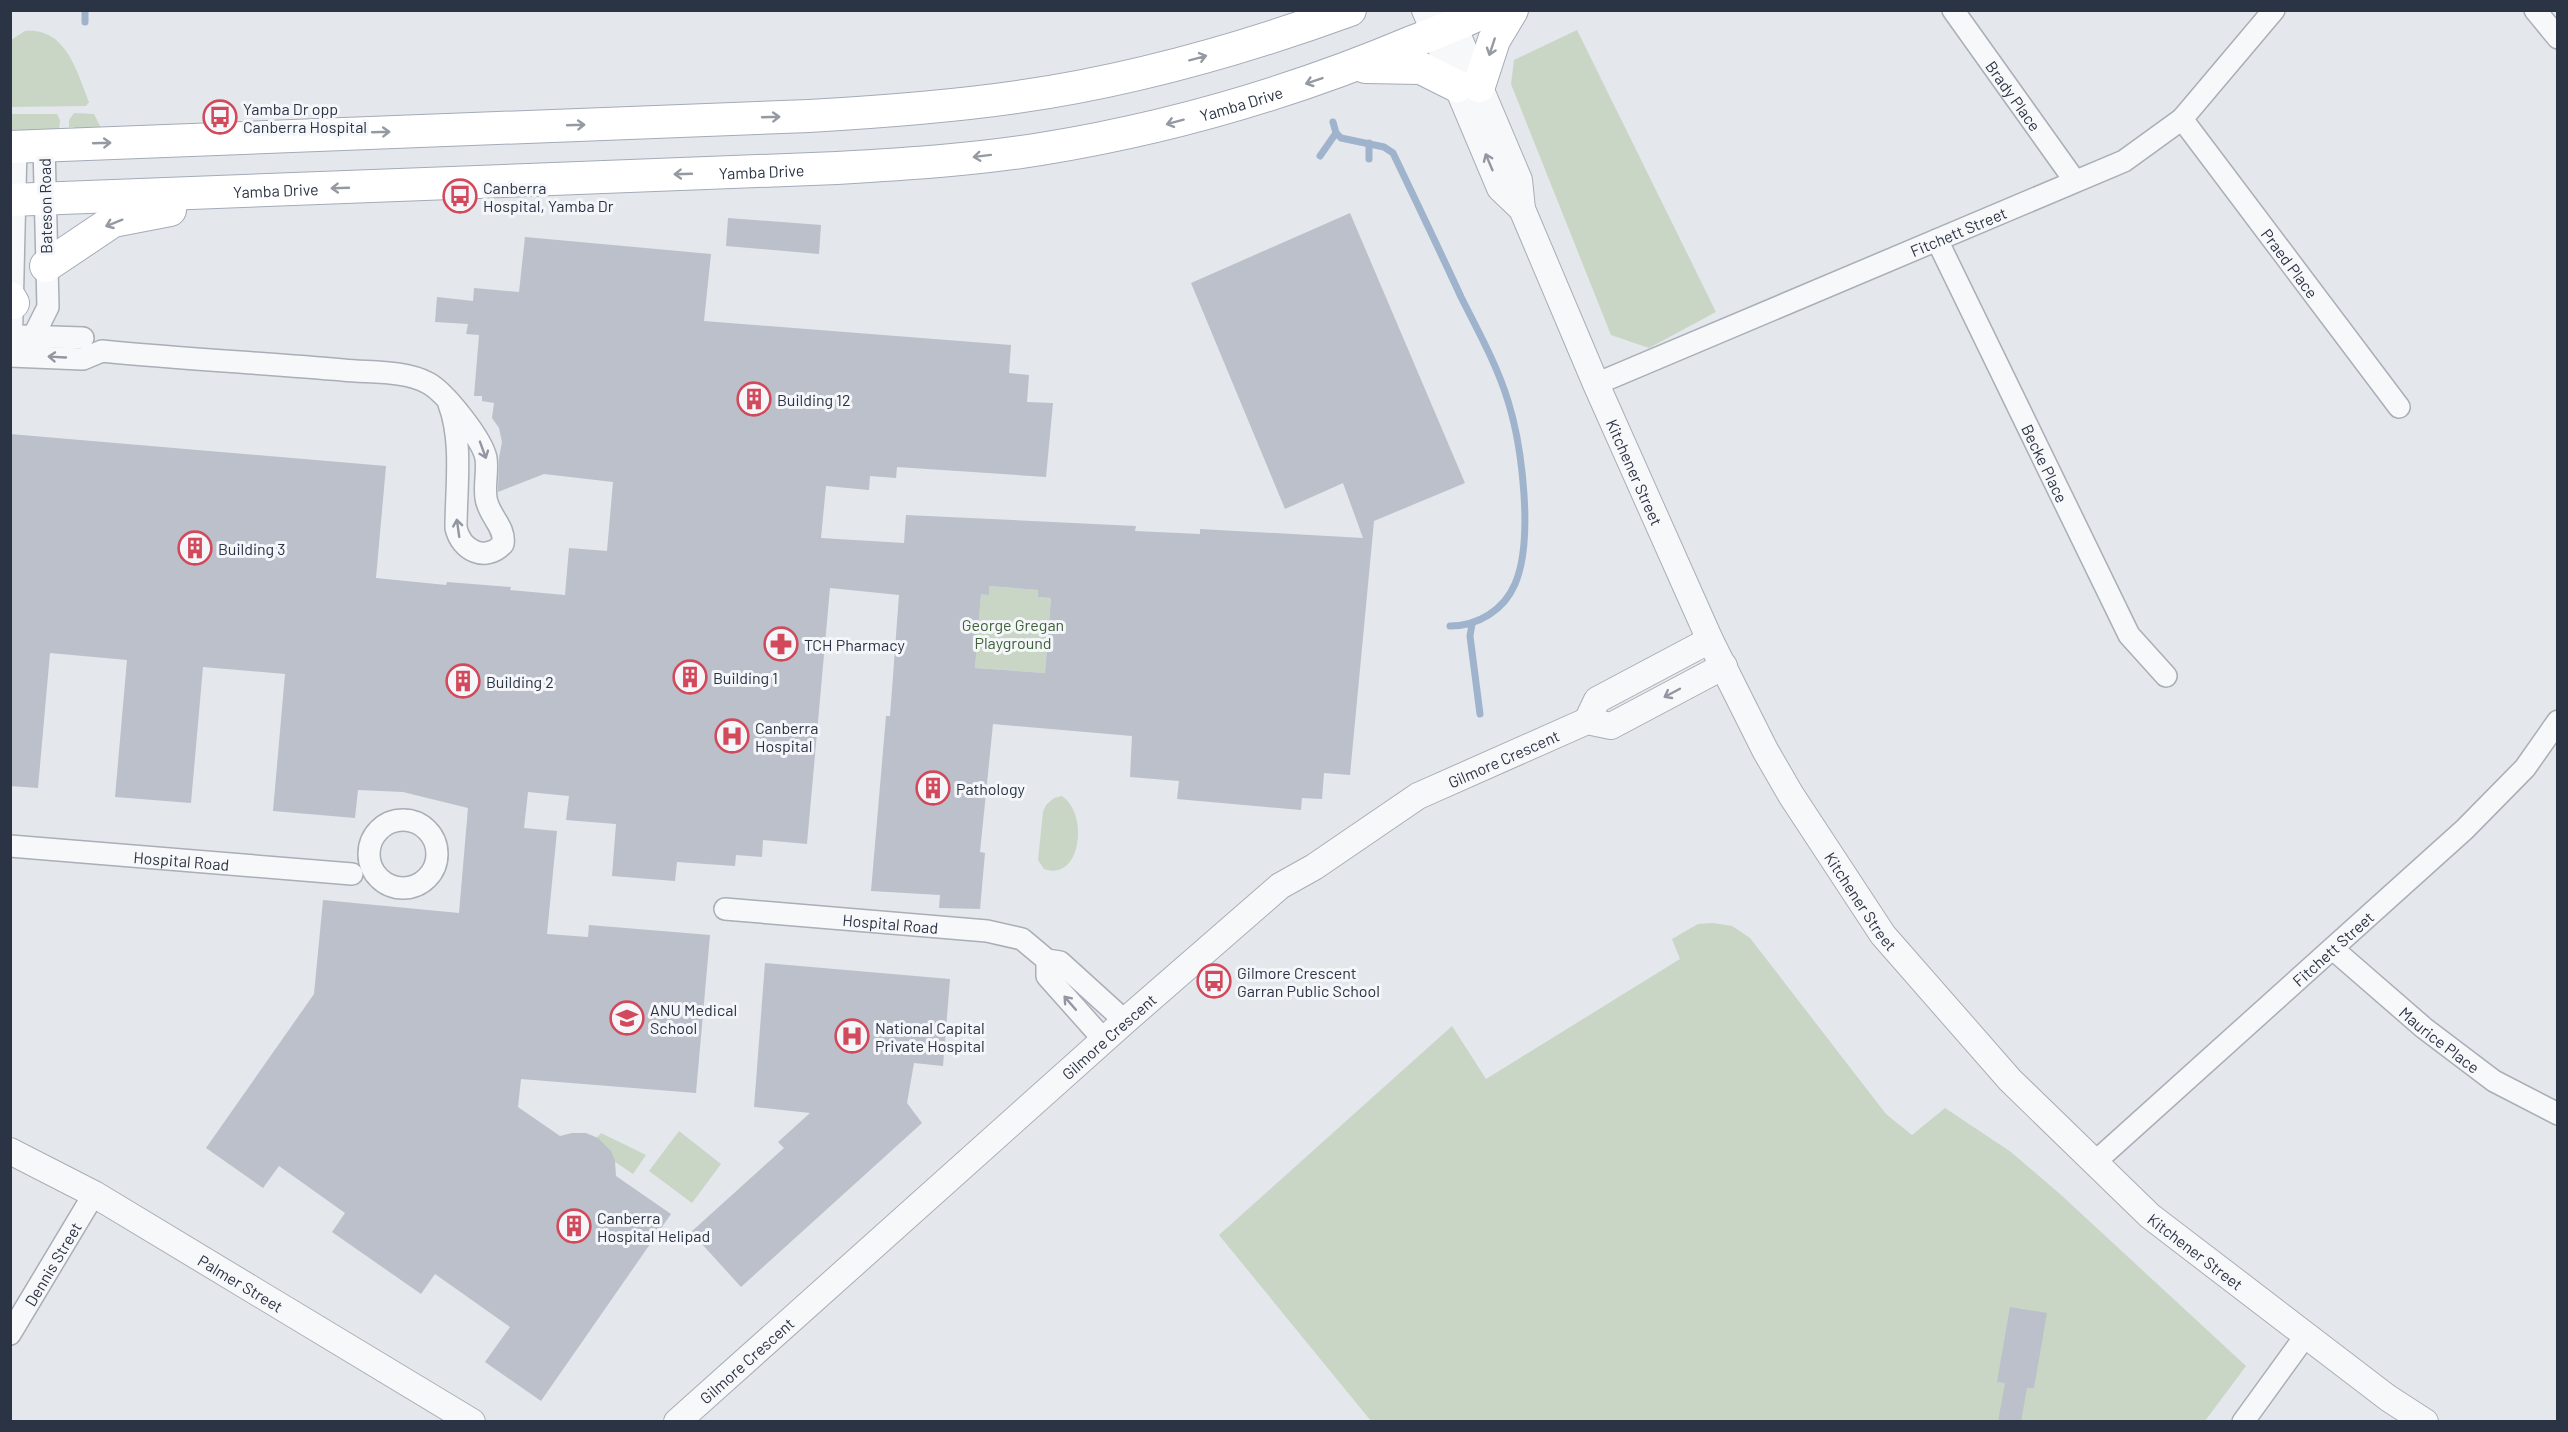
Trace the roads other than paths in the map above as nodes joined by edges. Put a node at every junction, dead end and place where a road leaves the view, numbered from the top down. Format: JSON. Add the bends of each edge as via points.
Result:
{"nodes":[{"id":1,"x":1487,"y":10,"type":"edge"},
{"id":2,"x":1512,"y":10,"type":"edge"},
{"id":3,"x":1953,"y":10,"type":"edge"},
{"id":4,"x":2274,"y":10,"type":"edge"},
{"id":5,"x":2535,"y":10,"type":"edge"},
{"id":6,"x":1344,"y":12,"type":"edge"},
{"id":7,"x":1440,"y":20,"type":"edge"},
{"id":8,"x":2558,"y":38,"type":"edge"},
{"id":9,"x":1355,"y":67,"type":"junction"},
{"id":10,"x":1468,"y":86,"type":"junction"},
{"id":11,"x":2182,"y":119,"type":"junction"},
{"id":12,"x":23,"y":146,"type":"edge"},
{"id":13,"x":2075,"y":181,"type":"junction"},
{"id":14,"x":229,"y":192,"type":"junction"},
{"id":15,"x":45,"y":199,"type":"junction"},
{"id":16,"x":13,"y":200,"type":"edge"},
{"id":17,"x":1936,"y":240,"type":"junction"},
{"id":18,"x":46,"y":266,"type":"junction"},
{"id":19,"x":12,"y":300,"type":"edge"},
{"id":20,"x":48,"y":307,"type":"junction"},
{"id":21,"x":83,"y":338,"type":"junction"},
{"id":22,"x":16,"y":344,"type":"edge"},
{"id":23,"x":102,"y":351,"type":"junction"},
{"id":24,"x":1596,"y":384,"type":"junction"},
{"id":25,"x":449,"y":404,"type":"junction"},
{"id":26,"x":2399,"y":407,"type":"dead end"},
{"id":27,"x":1710,"y":640,"type":"junction"},
{"id":28,"x":1724,"y":666,"type":"junction"},
{"id":29,"x":2166,"y":676,"type":"dead end"},
{"id":30,"x":2558,"y":721,"type":"edge"},
{"id":31,"x":1587,"y":722,"type":"junction"},
{"id":32,"x":10,"y":846,"type":"edge"},
{"id":33,"x":369,"y":849,"type":"junction"},
{"id":34,"x":352,"y":874,"type":"junction"},
{"id":35,"x":380,"y":880,"type":"junction"},
{"id":36,"x":725,"y":909,"type":"dead end"},
{"id":37,"x":2333,"y":949,"type":"junction"},
{"id":38,"x":1047,"y":960,"type":"junction"},
{"id":39,"x":1125,"y":1021,"type":"junction"},
{"id":40,"x":1104,"y":1040,"type":"junction"},
{"id":41,"x":2558,"y":1114,"type":"edge"},
{"id":42,"x":10,"y":1151,"type":"edge"},
{"id":43,"x":2094,"y":1163,"type":"junction"},
{"id":44,"x":94,"y":1194,"type":"junction"},
{"id":45,"x":10,"y":1334,"type":"edge"},
{"id":46,"x":2306,"y":1335,"type":"junction"},
{"id":47,"x":472,"y":1421,"type":"edge"},
{"id":48,"x":677,"y":1422,"type":"edge"},
{"id":49,"x":2243,"y":1422,"type":"edge"},
{"id":50,"x":2425,"y":1422,"type":"edge"}],
"edges":[{"from":1,"to":7,"type":"main road","name":"Yamba Drive"},
{"from":2,"to":10,"type":"main road","one_way":true},
{"from":3,"to":13,"type":"street","name":"Brady Place"},
{"from":4,"to":11,"type":"street","name":"Fitchett Street"},
{"from":5,"to":8,"type":"street"},
{"from":12,"to":6,"type":"main road","one_way":true,"via":[[809,116],[925,108],[1019,96],[1142,73],[1256,43]]},
{"from":7,"to":9,"type":"main road","name":"Yamba Drive"},
{"from":7,"to":10,"type":"street","name":"Kitchener Street"},
{"from":9,"to":10,"type":"main road","via":[[1421,68]]},
{"from":9,"to":14,"type":"main road","name":"Yamba Drive","one_way":true,"via":[[1272,96],[1167,124],[1040,149],[954,160]]},
{"from":10,"to":24,"type":"street","name":"Kitchener Street","via":[[1519,180],[1522,209]]},
{"from":11,"to":13,"type":"street","name":"Fitchett Street","via":[[2124,161]]},
{"from":11,"to":26,"type":"street","name":"Praed Place"},
{"from":12,"to":15,"type":"street","name":"Bateson Road"},
{"from":12,"to":16,"type":"street","name":"Bateson Road"},
{"from":13,"to":17,"type":"street","name":"Fitchett Street"},
{"from":14,"to":15,"type":"main road","name":"Yamba Drive"},
{"from":14,"to":18,"type":"main road","one_way":true,"via":[[204,208],[113,221]]},
{"from":15,"to":16,"type":"main road","name":"Yamba Drive"},
{"from":15,"to":18,"type":"street","name":"Bateson Road"},
{"from":16,"to":19,"type":"street","name":"Bateson Road"},
{"from":17,"to":24,"type":"street","name":"Fitchett Street"},
{"from":17,"to":29,"type":"street","name":"Becke Place","via":[[2129,635]]},
{"from":18,"to":20,"type":"street","name":"Bateson Road"},
{"from":19,"to":22,"type":"street","name":"Bateson Road"},
{"from":20,"to":21,"type":"street"},
{"from":20,"to":22,"type":"street"},
{"from":21,"to":22,"type":"street"},
{"from":21,"to":23,"type":"street"},
{"from":23,"to":22,"type":"street","one_way":true,"via":[[83,359]]},
{"from":23,"to":25,"type":"street","via":[[410,377],[429,383]]},
{"from":24,"to":27,"type":"street","name":"Kitchener Street"},
{"from":25,"to":25,"type":"street","one_way":true,"via":[[460,413],[483,447],[486,498],[504,538],[492,553],[475,552],[458,537],[457,449]]},
{"from":27,"to":28,"type":"street","name":"Kitchener Street"},
{"from":27,"to":31,"type":"street","via":[[1598,700]]},
{"from":28,"to":31,"type":"street","name":"Gilmore Crescent","one_way":true,"via":[[1611,726]]},
{"from":28,"to":43,"type":"street","name":"Kitchener Street","via":[[1791,795],[1883,935],[2010,1080]]},
{"from":30,"to":37,"type":"street","name":"Fitchett Street","via":[[2525,768],[2465,829]]},
{"from":31,"to":39,"type":"street","name":"Gilmore Crescent","via":[[1418,796],[1280,886]]},
{"from":32,"to":34,"type":"street","name":"Hospital Road"},
{"from":33,"to":34,"type":"street","name":"Hospital Road"},
{"from":33,"to":35,"type":"street","via":[[369,860]]},
{"from":33,"to":35,"type":"street","name":"Hospital Road","via":[[380,829],[401,820],[423,826],[436,844],[435,867],[421,884],[400,889]]},
{"from":34,"to":35,"type":"street","name":"Hospital Road"},
{"from":36,"to":38,"type":"street","name":"Hospital Road","via":[[1002,934],[1023,939]]},
{"from":37,"to":41,"type":"street","name":"Maurice Place","via":[[2424,1028],[2494,1081]]},
{"from":37,"to":43,"type":"street","name":"Fitchett Street"},
{"from":38,"to":39,"type":"street","name":"Hospital Road","via":[[1060,962]]},
{"from":40,"to":38,"type":"street","name":"Hospital Road","one_way":true,"via":[[1047,976]]},
{"from":39,"to":40,"type":"street","name":"Gilmore Crescent"},
{"from":40,"to":48,"type":"street","name":"Gilmore Crescent"},
{"from":42,"to":44,"type":"street","name":"Palmer Street"},
{"from":43,"to":46,"type":"street","name":"Kitchener Street","via":[[2150,1216]]},
{"from":44,"to":45,"type":"street","name":"Dennis Street"},
{"from":44,"to":47,"type":"street","name":"Palmer Street"},
{"from":46,"to":49,"type":"street"},
{"from":46,"to":50,"type":"street","name":"Kitchener Street"}]}
